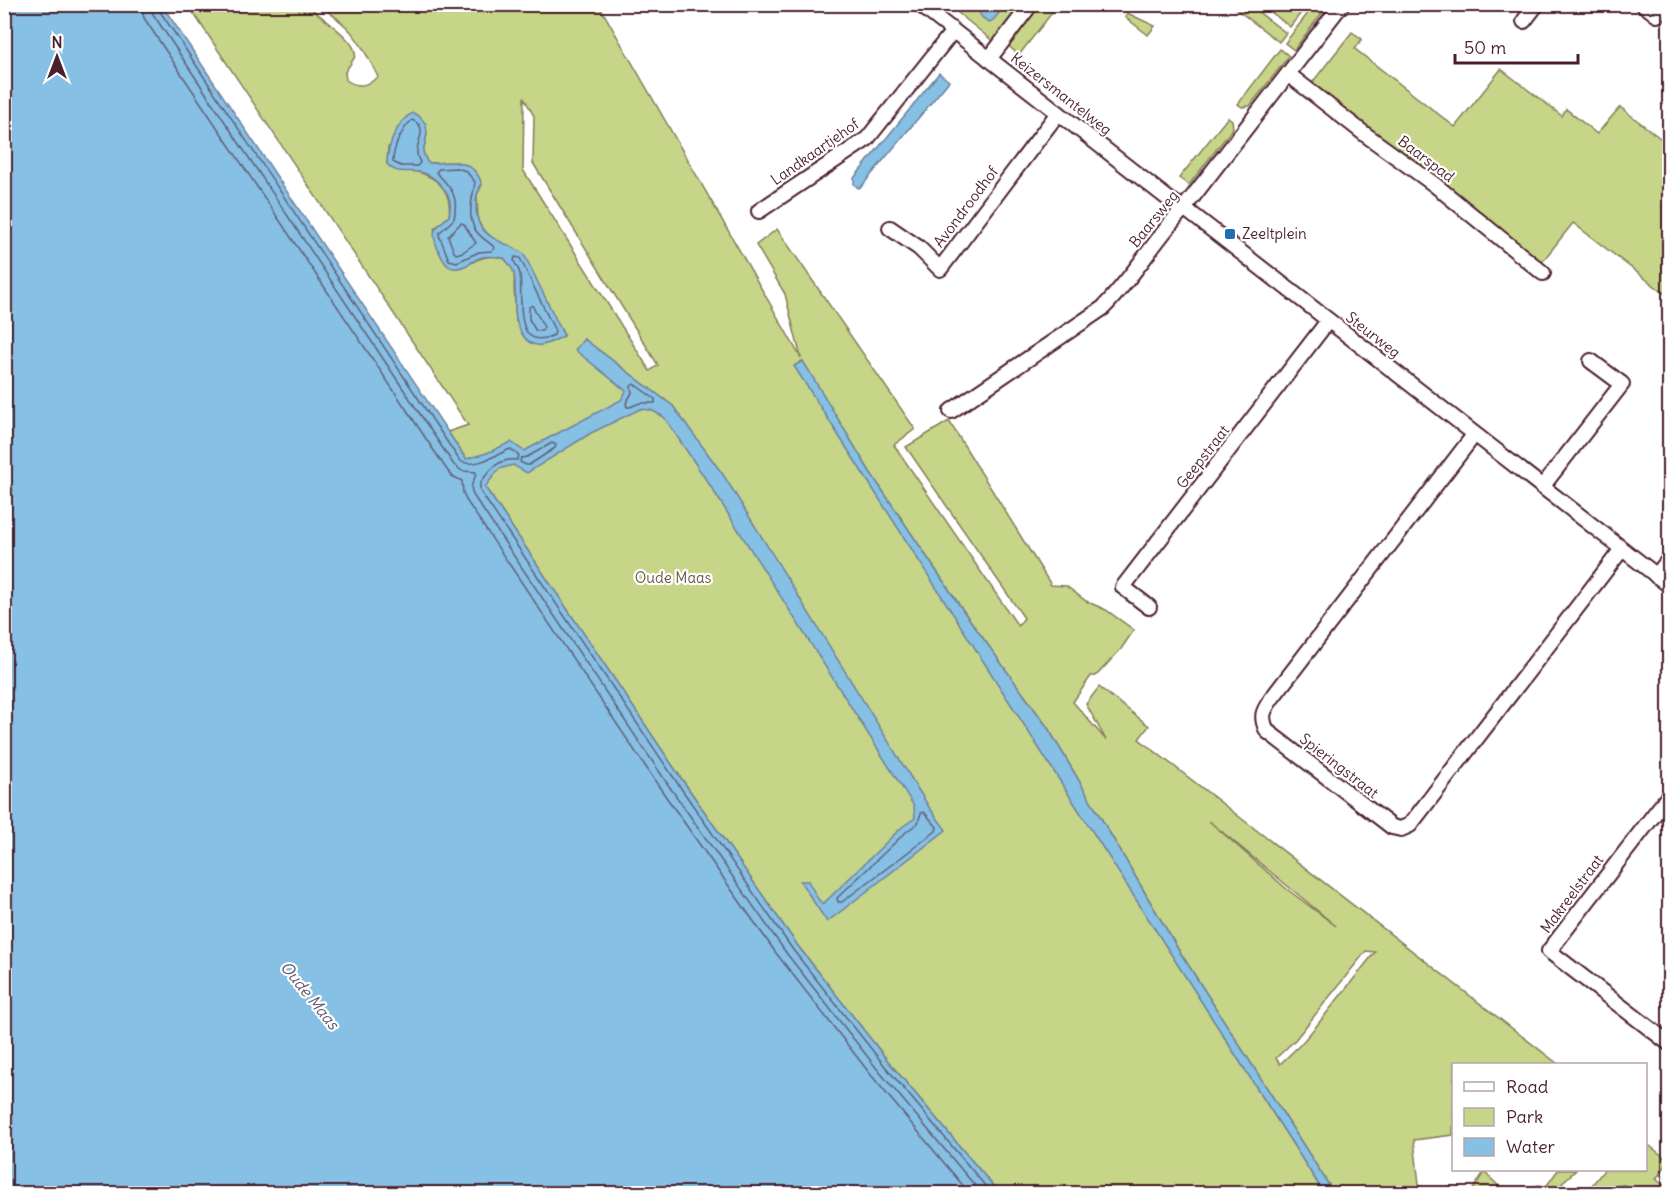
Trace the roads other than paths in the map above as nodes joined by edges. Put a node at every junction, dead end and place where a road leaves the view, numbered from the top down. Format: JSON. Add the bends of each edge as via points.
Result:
{"nodes":[{"id":1,"x":919,"y":4,"type":"edge"},
{"id":2,"x":1031,"y":4,"type":"edge"},
{"id":3,"x":1342,"y":4,"type":"edge"},
{"id":4,"x":1537,"y":4,"type":"edge"},
{"id":5,"x":1643,"y":4,"type":"edge"},
{"id":6,"x":1665,"y":4,"type":"edge"},
{"id":7,"x":1524,"y":21,"type":"dead end"},
{"id":8,"x":953,"y":31,"type":"junction"},
{"id":9,"x":989,"y":59,"type":"junction"},
{"id":10,"x":1288,"y":74,"type":"junction"},
{"id":11,"x":1058,"y":113,"type":"junction"},
{"id":12,"x":1184,"y":208,"type":"junction"},
{"id":13,"x":759,"y":211,"type":"dead end"},
{"id":14,"x":890,"y":228,"type":"dead end"},
{"id":15,"x":1543,"y":273,"type":"dead end"},
{"id":16,"x":1328,"y":321,"type":"junction"},
{"id":17,"x":1591,"y":361,"type":"dead end"},
{"id":18,"x":951,"y":411,"type":"dead end"},
{"id":19,"x":1474,"y":435,"type":"junction"},
{"id":20,"x":1542,"y":487,"type":"junction"},
{"id":21,"x":1622,"y":549,"type":"junction"},
{"id":22,"x":1670,"y":558,"type":"edge"},
{"id":23,"x":1656,"y":576,"type":"junction"},
{"id":24,"x":1670,"y":586,"type":"edge"},
{"id":25,"x":1149,"y":607,"type":"dead end"},
{"id":26,"x":1670,"y":794,"type":"edge"},
{"id":27,"x":1670,"y":1044,"type":"edge"}],
"edges":[{"from":1,"to":8,"type":"street","name":"Keizersmantelweg"},
{"from":2,"to":9,"type":"street"},
{"from":3,"to":10,"type":"street","name":"Baarsweg"},
{"from":4,"to":7,"type":"street"},
{"from":5,"to":6,"type":"street","via":[[1657,15]]},
{"from":8,"to":9,"type":"street","name":"Keizersmantelweg"},
{"from":8,"to":13,"type":"street","name":"Landkaartjehof","via":[[867,139]]},
{"from":9,"to":11,"type":"street","name":"Keizersmantelweg"},
{"from":10,"to":12,"type":"street","name":"Baarsweg"},
{"from":10,"to":15,"type":"street","name":"Baarspad"},
{"from":11,"to":12,"type":"street","name":"Keizersmantelweg"},
{"from":11,"to":14,"type":"street","name":"Avondroodhof","via":[[940,269]]},
{"from":12,"to":16,"type":"street","name":"Steurweg"},
{"from":12,"to":18,"type":"street","name":"Baarsweg","via":[[1103,308]]},
{"from":16,"to":19,"type":"street","name":"Steurweg"},
{"from":16,"to":25,"type":"street","name":"Geepstraat","via":[[1123,587]]},
{"from":17,"to":20,"type":"street","via":[[1622,384]]},
{"from":19,"to":20,"type":"street","name":"Steurweg"},
{"from":19,"to":21,"type":"street","name":"Spieringstraat","via":[[1272,698],[1262,720],[1267,731],[1382,820],[1401,829],[1410,825]]},
{"from":20,"to":21,"type":"street","name":"Steurweg"},
{"from":21,"to":23,"type":"street","name":"Steurweg"},
{"from":22,"to":23,"type":"street"},
{"from":23,"to":24,"type":"street","name":"Steurweg"},
{"from":26,"to":27,"type":"street","name":"Makreelstraat","via":[[1549,951]]}]}
